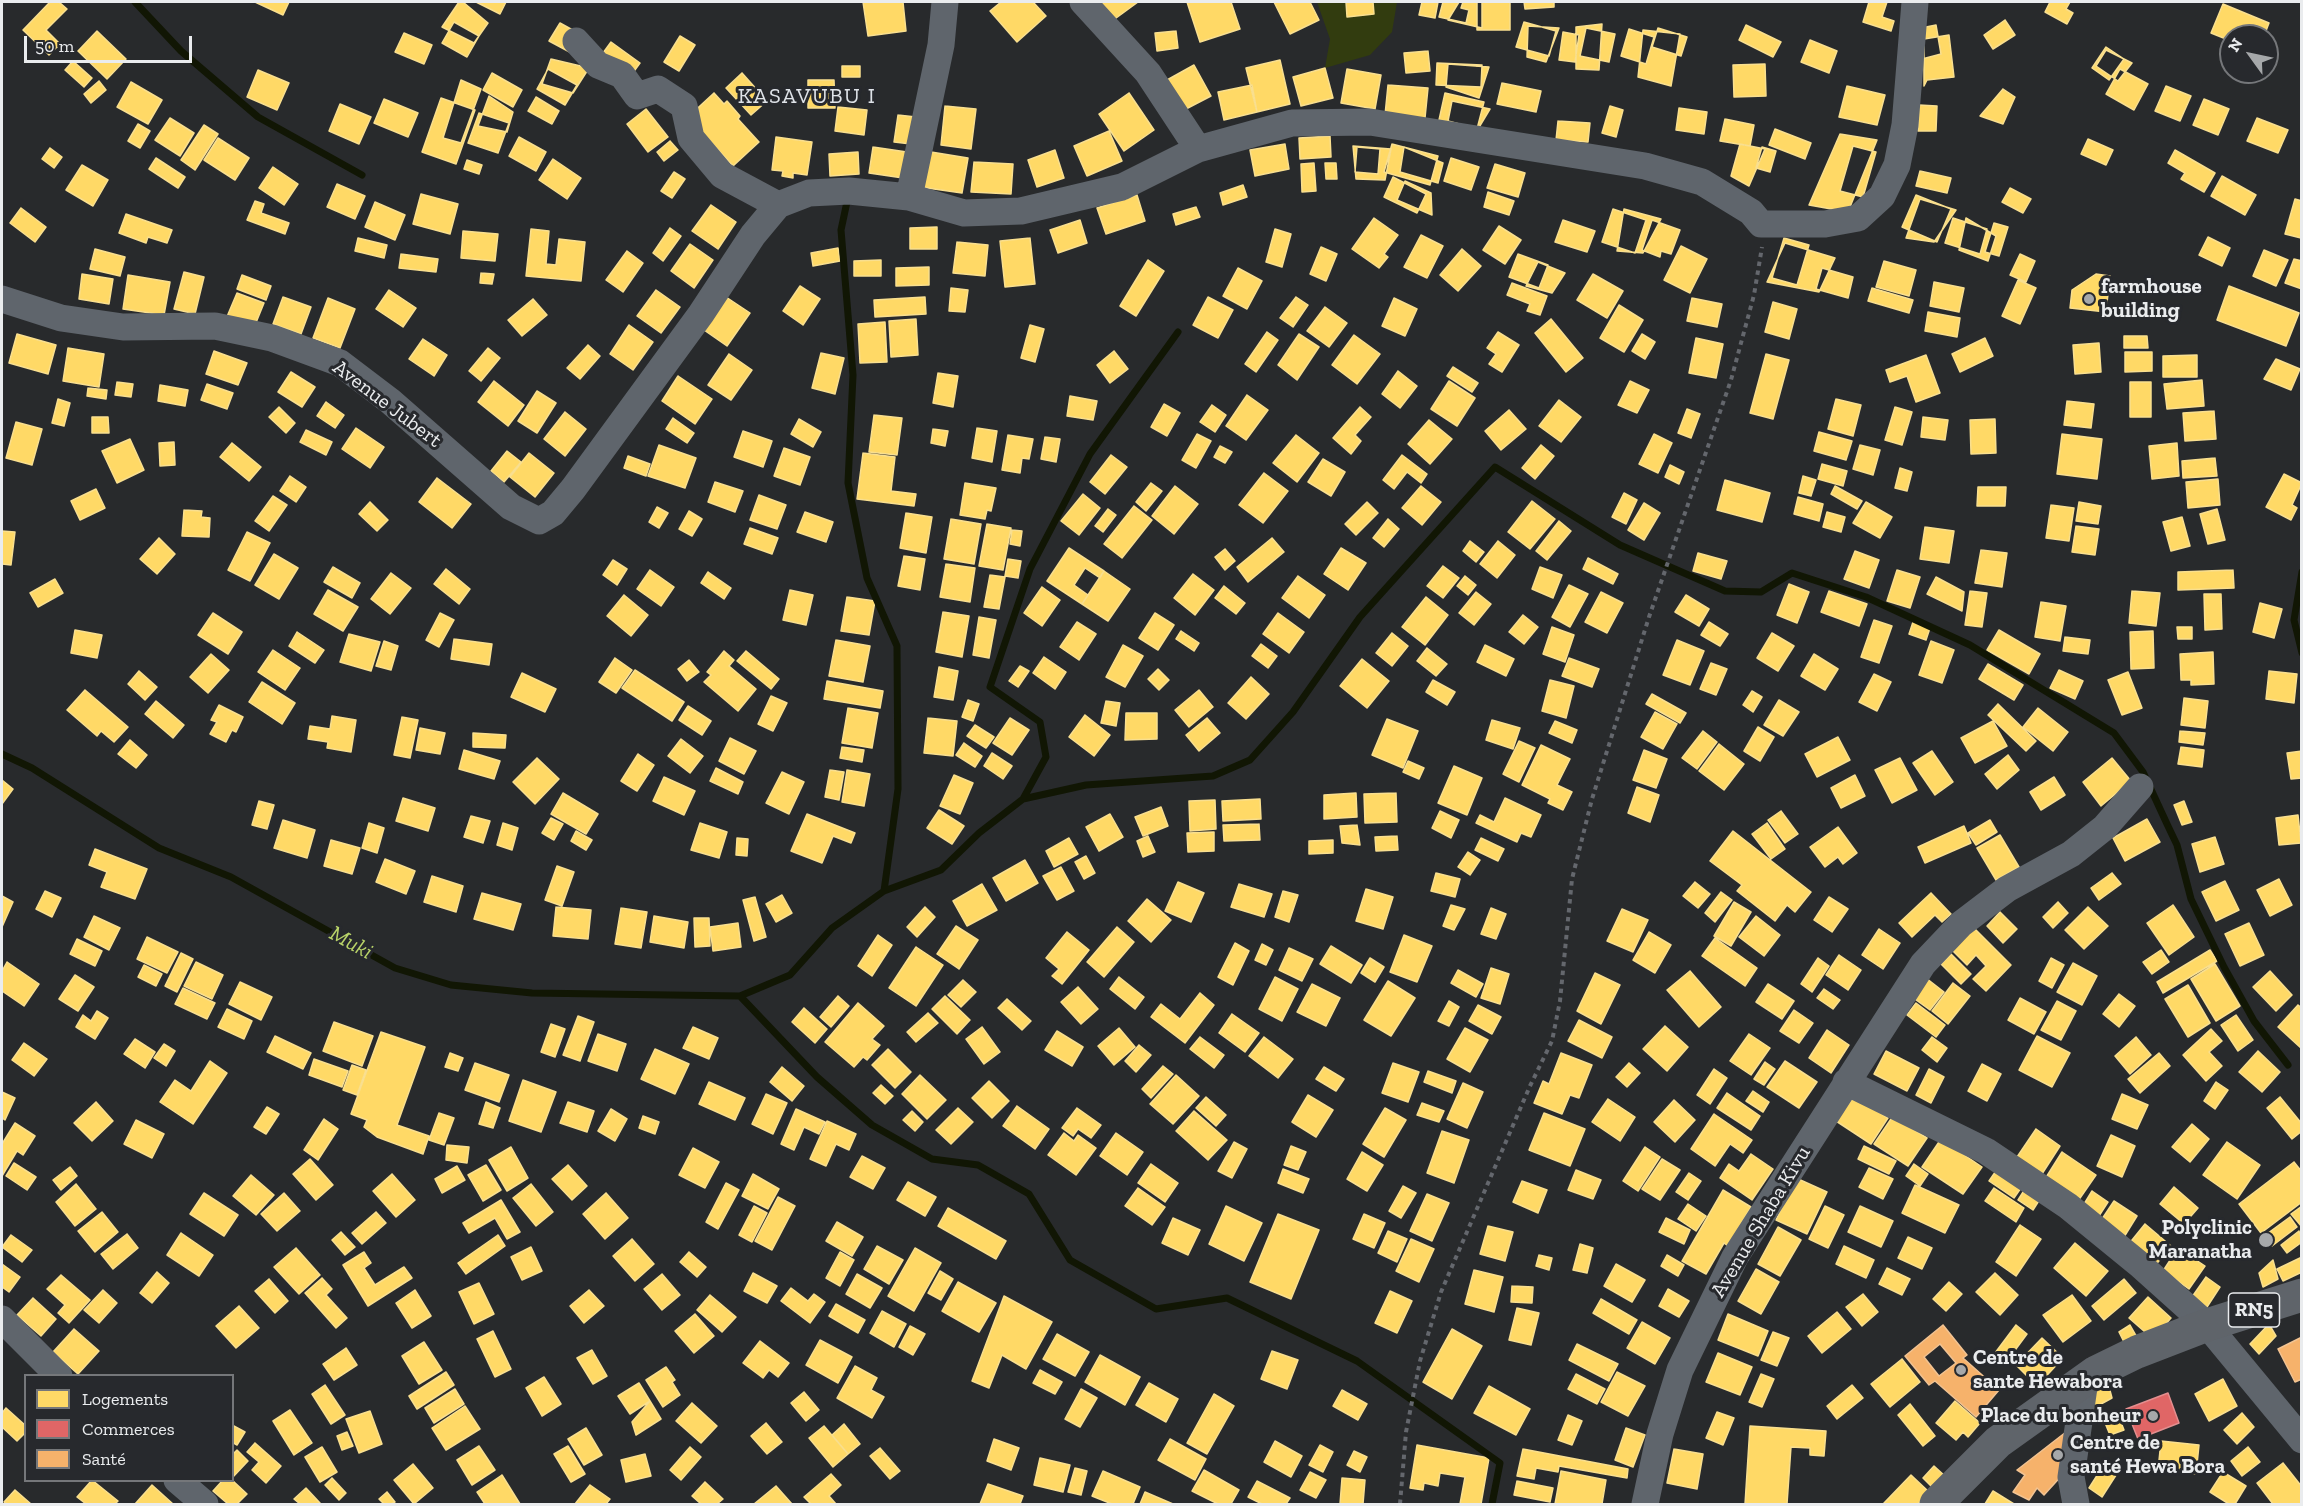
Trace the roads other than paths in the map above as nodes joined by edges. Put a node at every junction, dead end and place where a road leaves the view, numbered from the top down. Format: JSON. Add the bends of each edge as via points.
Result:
{"nodes":[{"id":1,"x":945,"y":2,"type":"edge"},
{"id":2,"x":1083,"y":2,"type":"edge"},
{"id":3,"x":1915,"y":2,"type":"edge"},
{"id":4,"x":576,"y":41,"type":"dead end"},
{"id":5,"x":1198,"y":149,"type":"junction"},
{"id":6,"x":909,"y":197,"type":"junction"},
{"id":7,"x":778,"y":205,"type":"junction"},
{"id":8,"x":2,"y":299,"type":"edge"},
{"id":9,"x":2140,"y":787,"type":"dead end"},
{"id":10,"x":1846,"y":1082,"type":"junction"},
{"id":11,"x":2301,"y":1295,"type":"edge"},
{"id":12,"x":2,"y":1319,"type":"edge"},
{"id":13,"x":2207,"y":1326,"type":"junction"},
{"id":14,"x":57,"y":1374,"type":"edge"},
{"id":15,"x":2085,"y":1380,"type":"junction"},
{"id":16,"x":2301,"y":1440,"type":"edge"},
{"id":17,"x":179,"y":1482,"type":"edge"},
{"id":18,"x":205,"y":1504,"type":"edge"},
{"id":19,"x":1645,"y":1504,"type":"edge"},
{"id":20,"x":1936,"y":1504,"type":"edge"},
{"id":21,"x":2076,"y":1504,"type":"edge"}],
"edges":[{"from":1,"to":6,"type":"street","via":[[941,45]]},
{"from":2,"to":5,"type":"street","via":[[1148,73]]},
{"from":3,"to":5,"type":"street","via":[[1905,125],[1897,165],[1881,196],[1858,218],[1825,224],[1761,224],[1751,212],[1702,182],[1645,166],[1370,122],[1292,123]]},
{"from":4,"to":7,"type":"street","via":[[598,65],[622,75],[638,96],[658,89],[684,106],[692,138],[722,175]]},
{"from":5,"to":6,"type":"street","via":[[1122,187],[1021,211],[964,213]]},
{"from":6,"to":7,"type":"street","via":[[849,191],[809,193]]},
{"from":7,"to":8,"type":"street","name":"Avenue Jubert","via":[[573,489],[553,513],[539,521],[511,507],[390,401],[340,363],[272,338],[215,326],[123,327],[61,318]]},
{"from":9,"to":10,"type":"street","name":"Avenue Shaba Kivu","via":[[2105,827],[2071,854],[2007,890],[1961,924],[1923,964]]},
{"from":10,"to":13,"type":"street","via":[[1986,1150],[2068,1206]]},
{"from":10,"to":19,"type":"street","name":"Avenue Shaba Kivu","via":[[1735,1257],[1680,1370],[1660,1434]]},
{"from":11,"to":13,"type":"highway","number":"RN5"},
{"from":12,"to":14,"type":"street"},
{"from":13,"to":15,"type":"highway","number":"RN5","via":[[2138,1352]]},
{"from":13,"to":16,"type":"street"},
{"from":15,"to":20,"type":"highway","number":"RN5","via":[[1998,1442]]},
{"from":15,"to":21,"type":"street","via":[[2071,1477]]},
{"from":17,"to":18,"type":"street"}]}
